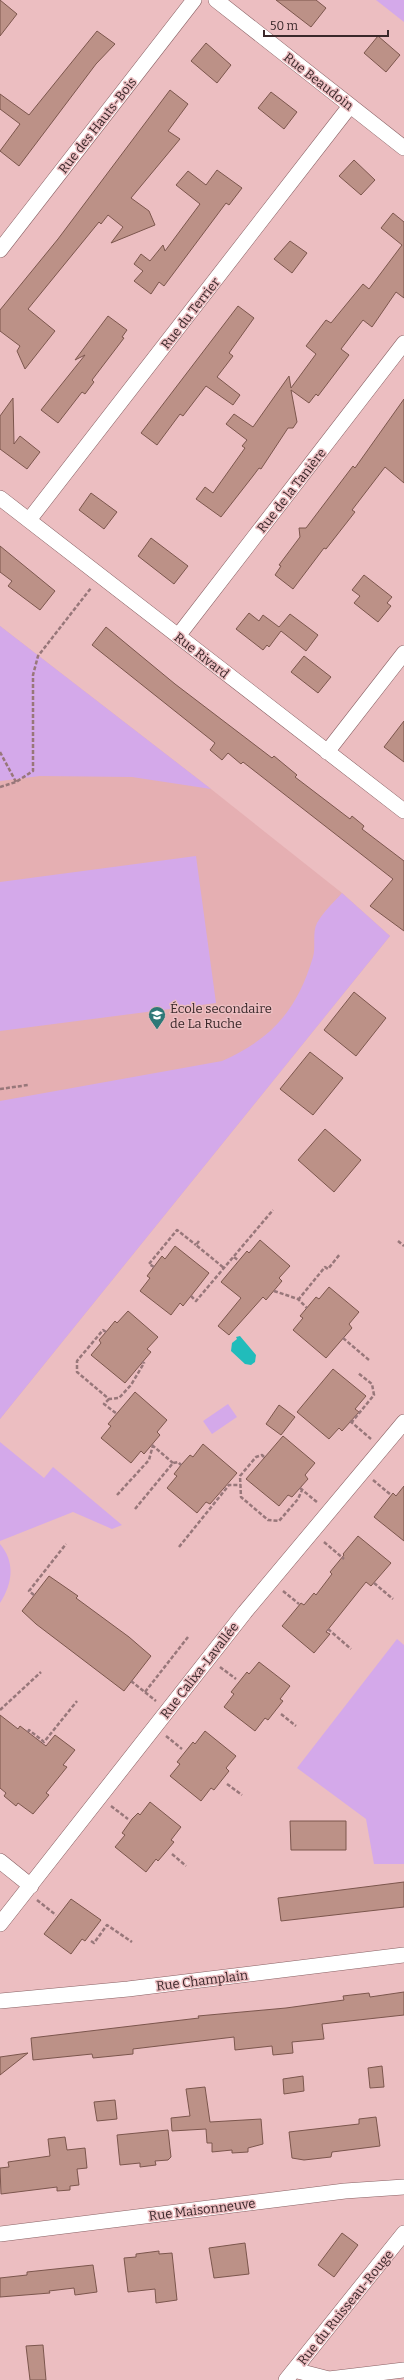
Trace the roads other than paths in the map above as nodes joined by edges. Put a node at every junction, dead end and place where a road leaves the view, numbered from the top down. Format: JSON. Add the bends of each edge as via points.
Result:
{"nodes":[{"id":1,"x":194,"y":0,"type":"edge"},
{"id":2,"x":216,"y":0,"type":"edge"},
{"id":3,"x":350,"y":106,"type":"junction"},
{"id":4,"x":404,"y":148,"type":"edge"},
{"id":5,"x":0,"y":250,"type":"edge"},
{"id":6,"x":404,"y":343,"type":"edge"},
{"id":7,"x":0,"y":498,"type":"edge"},
{"id":8,"x":29,"y":520,"type":"junction"},
{"id":9,"x":178,"y":636,"type":"junction"},
{"id":10,"x":404,"y":653,"type":"edge"},
{"id":11,"x":327,"y":752,"type":"junction"},
{"id":12,"x":404,"y":811,"type":"edge"},
{"id":13,"x":404,"y":1422,"type":"edge"},
{"id":14,"x":0,"y":1861,"type":"edge"},
{"id":15,"x":28,"y":1889,"type":"junction"},
{"id":16,"x":0,"y":1924,"type":"edge"},
{"id":17,"x":404,"y":1956,"type":"edge"},
{"id":18,"x":0,"y":2001,"type":"edge"},
{"id":19,"x":404,"y":2187,"type":"edge"},
{"id":20,"x":404,"y":2233,"type":"edge"},
{"id":21,"x":0,"y":2234,"type":"edge"},
{"id":22,"x":404,"y":2370,"type":"edge"},
{"id":23,"x":290,"y":2375,"type":"edge"}],
"edges":[{"from":1,"to":5,"type":"street","name":"Rue des Hauts-Bois"},
{"from":2,"to":3,"type":"street","name":"Rue Beaudoin"},
{"from":3,"to":4,"type":"street","name":"Rue Beaudoin"},
{"from":3,"to":8,"type":"street","name":"Rue du Terrier"},
{"from":6,"to":9,"type":"street","name":"Rue de la Tanière"},
{"from":7,"to":8,"type":"street","name":"Rue Rivard"},
{"from":8,"to":9,"type":"street","name":"Rue Rivard"},
{"from":9,"to":11,"type":"street","name":"Rue Rivard"},
{"from":10,"to":11,"type":"street"},
{"from":11,"to":12,"type":"street","name":"Rue Rivard"},
{"from":13,"to":15,"type":"street","name":"Rue Calixa-Lavallée","via":[[271,1580]]},
{"from":14,"to":15,"type":"street"},
{"from":15,"to":16,"type":"street","name":"Rue Calixa-Lavallée"},
{"from":17,"to":18,"type":"street","name":"Rue Champlain","via":[[128,1989]]},
{"from":19,"to":21,"type":"street","name":"Rue Maisonneuve","via":[[345,2191]]},
{"from":20,"to":23,"type":"street","name":"Rue du Ruisseau-Rouge"},
{"from":22,"to":23,"type":"street","via":[[329,2379]]}]}
